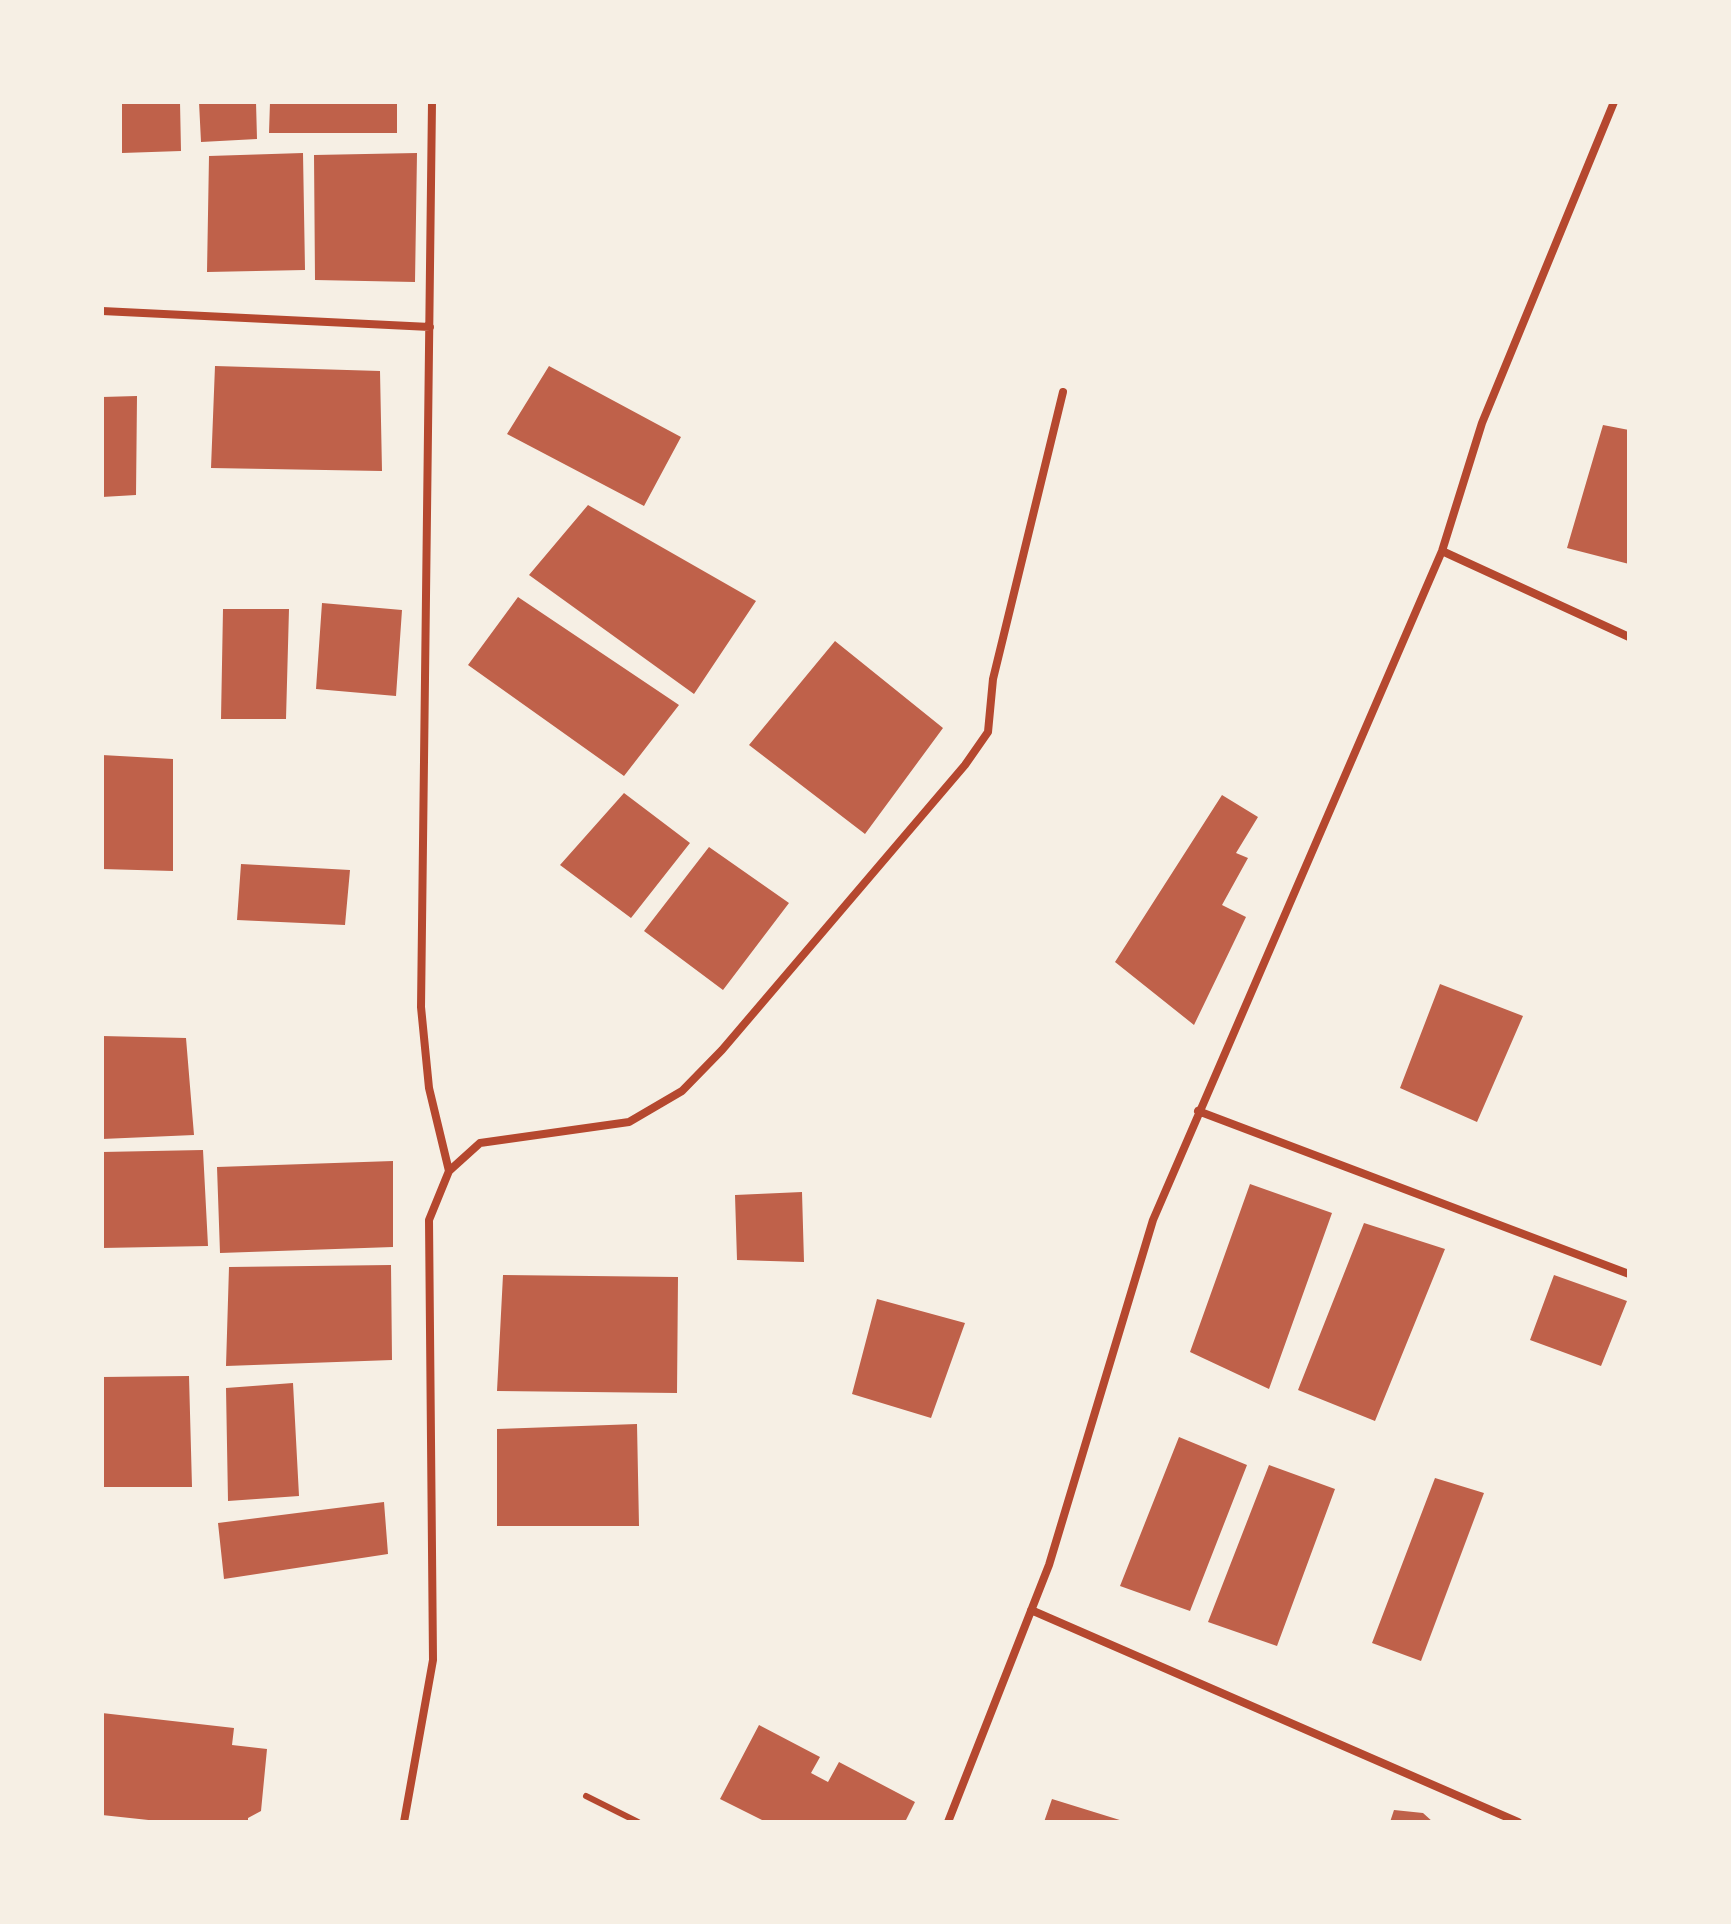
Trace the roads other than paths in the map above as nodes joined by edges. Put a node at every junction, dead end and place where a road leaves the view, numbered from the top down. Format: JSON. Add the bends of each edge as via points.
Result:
{"nodes":[{"id":1,"x":432,"y":102,"type":"edge"},
{"id":2,"x":1614,"y":102,"type":"edge"},
{"id":3,"x":102,"y":311,"type":"edge"},
{"id":4,"x":430,"y":327,"type":"junction"},
{"id":5,"x":1063,"y":392,"type":"dead end"},
{"id":6,"x":1442,"y":551,"type":"junction"},
{"id":7,"x":1629,"y":637,"type":"edge"},
{"id":8,"x":1198,"y":1111,"type":"junction"},
{"id":9,"x":449,"y":1171,"type":"junction"},
{"id":10,"x":1629,"y":1274,"type":"edge"},
{"id":11,"x":1031,"y":1610,"type":"junction"},
{"id":12,"x":586,"y":1796,"type":"dead end"},
{"id":13,"x":404,"y":1822,"type":"edge"},
{"id":14,"x":638,"y":1822,"type":"edge"},
{"id":15,"x":948,"y":1822,"type":"edge"},
{"id":16,"x":1518,"y":1822,"type":"edge"}],
"edges":[{"from":1,"to":4,"type":"street"},
{"from":2,"to":6,"type":"street","via":[[1482,423]]},
{"from":3,"to":4,"type":"street"},
{"from":4,"to":9,"type":"street","via":[[421,1007],[429,1088]]},
{"from":5,"to":9,"type":"street","via":[[993,679],[988,732],[965,765],[682,1091],[629,1122],[480,1143]]},
{"from":6,"to":7,"type":"street"},
{"from":6,"to":8,"type":"street"},
{"from":8,"to":10,"type":"street"},
{"from":8,"to":11,"type":"street","via":[[1153,1220]]},
{"from":9,"to":13,"type":"street","via":[[429,1220],[433,1660]]},
{"from":11,"to":15,"type":"street"},
{"from":11,"to":16,"type":"street"},
{"from":12,"to":14,"type":"lane"}]}
